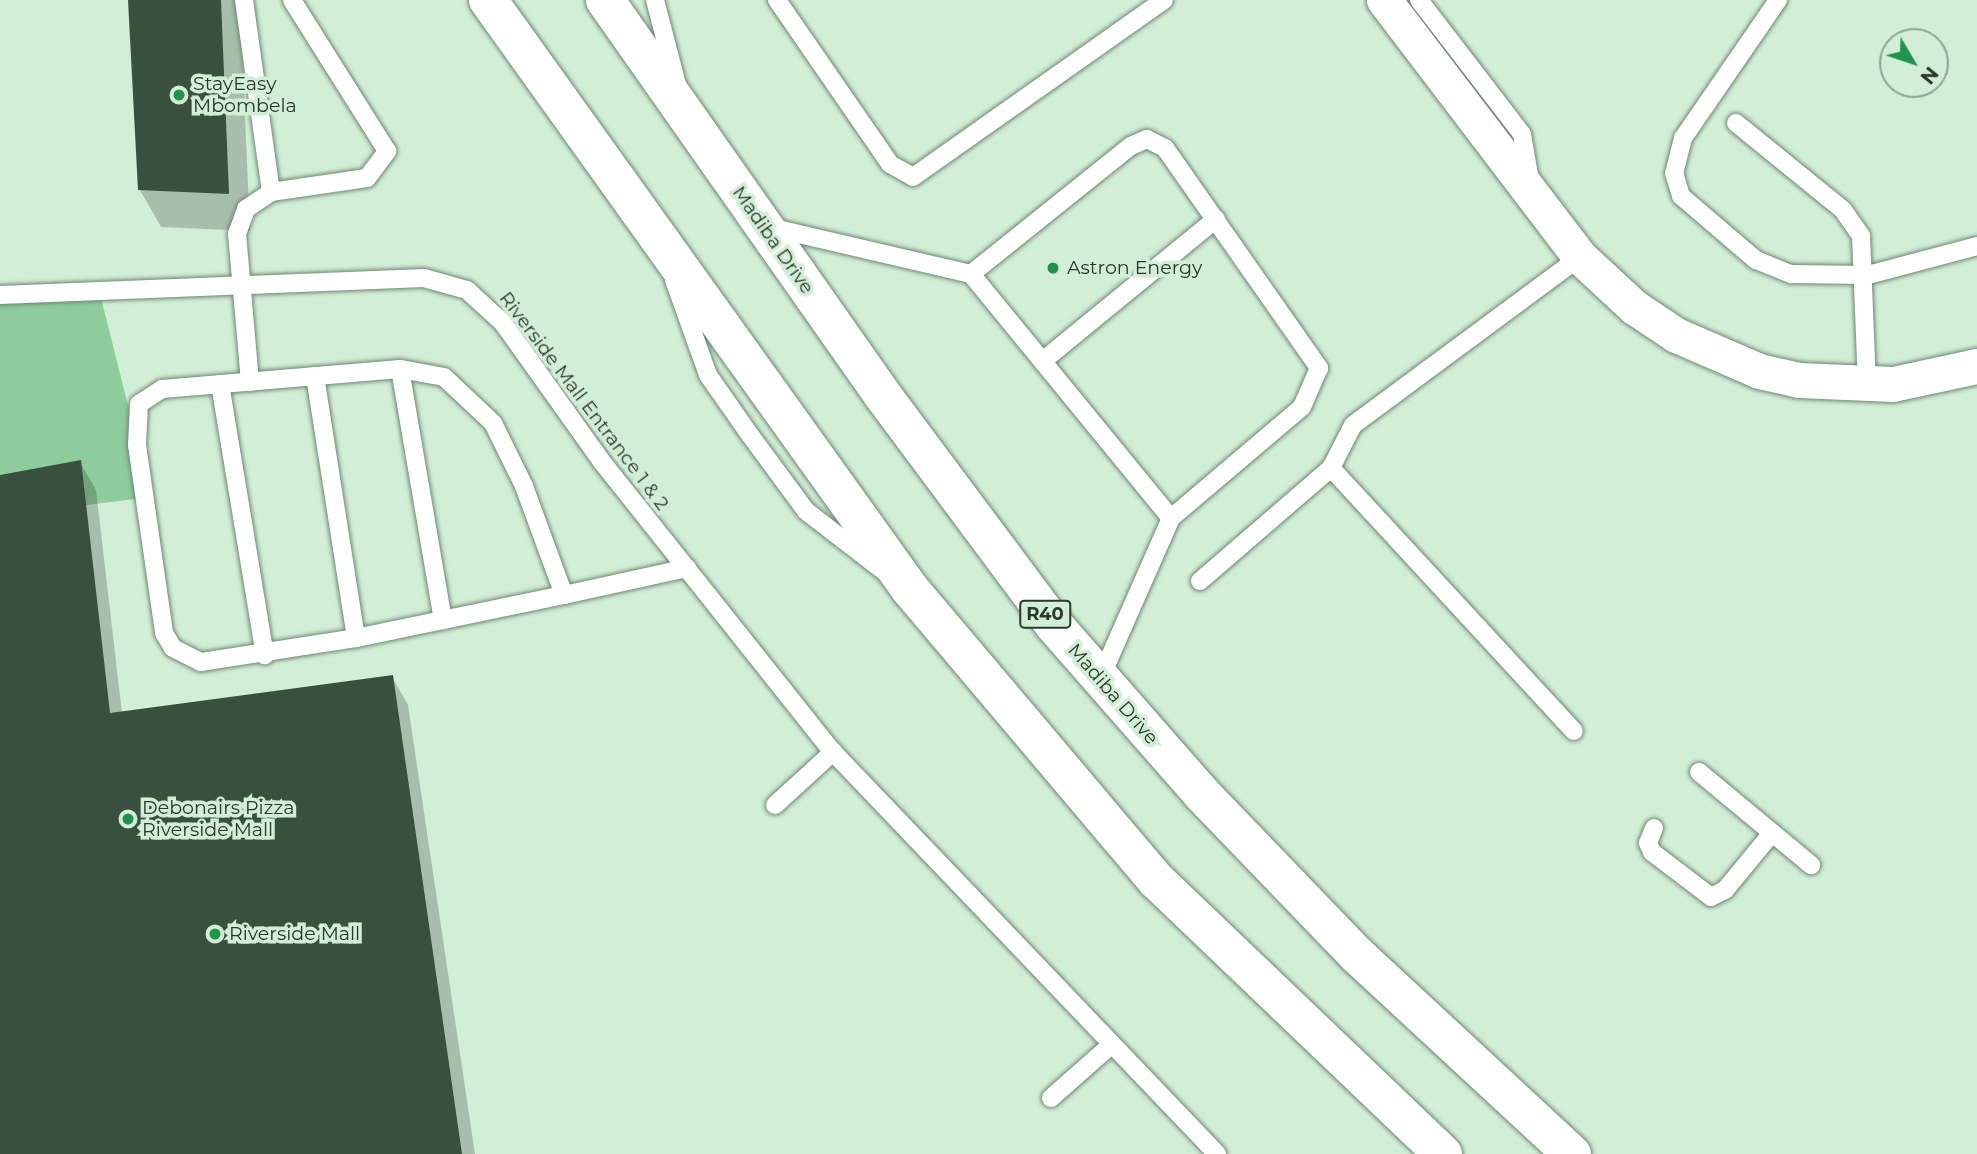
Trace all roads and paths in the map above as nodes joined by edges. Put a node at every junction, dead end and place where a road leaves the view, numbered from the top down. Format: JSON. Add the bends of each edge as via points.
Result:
{"nodes":[{"id":1,"x":244,"y":0,"type":"edge"},
{"id":2,"x":292,"y":0,"type":"edge"},
{"id":3,"x":488,"y":0,"type":"edge"},
{"id":4,"x":605,"y":0,"type":"edge"},
{"id":5,"x":655,"y":0,"type":"edge"},
{"id":6,"x":777,"y":0,"type":"edge"},
{"id":7,"x":1164,"y":0,"type":"edge"},
{"id":8,"x":1384,"y":0,"type":"edge"},
{"id":9,"x":1419,"y":0,"type":"edge"},
{"id":10,"x":1778,"y":0,"type":"edge"},
{"id":11,"x":682,"y":110,"type":"junction"},
{"id":12,"x":1736,"y":123,"type":"dead end"},
{"id":13,"x":271,"y":192,"type":"junction"},
{"id":14,"x":1532,"y":196,"type":"junction"},
{"id":15,"x":1216,"y":219,"type":"junction"},
{"id":16,"x":762,"y":225,"type":"junction"},
{"id":17,"x":1977,"y":246,"type":"edge"},
{"id":18,"x":1580,"y":257,"type":"junction"},
{"id":19,"x":971,"y":274,"type":"junction"},
{"id":20,"x":1868,"y":275,"type":"junction"},
{"id":21,"x":243,"y":283,"type":"junction"},
{"id":22,"x":0,"y":295,"type":"edge"},
{"id":23,"x":1045,"y":359,"type":"junction"},
{"id":24,"x":1977,"y":366,"type":"edge"},
{"id":25,"x":400,"y":369,"type":"junction"},
{"id":26,"x":315,"y":376,"type":"junction"},
{"id":27,"x":250,"y":382,"type":"junction"},
{"id":28,"x":219,"y":384,"type":"junction"},
{"id":29,"x":1867,"y":384,"type":"junction"},
{"id":30,"x":1331,"y":468,"type":"junction"},
{"id":31,"x":1171,"y":518,"type":"junction"},
{"id":32,"x":687,"y":568,"type":"junction"},
{"id":33,"x":1200,"y":581,"type":"dead end"},
{"id":34,"x":564,"y":595,"type":"junction"},
{"id":35,"x":443,"y":620,"type":"junction"},
{"id":36,"x":356,"y":638,"type":"junction"},
{"id":37,"x":265,"y":655,"type":"junction"},
{"id":38,"x":1100,"y":679,"type":"junction"},
{"id":39,"x":1573,"y":732,"type":"dead end"},
{"id":40,"x":833,"y":752,"type":"junction"},
{"id":41,"x":1699,"y":772,"type":"dead end"},
{"id":42,"x":775,"y":805,"type":"dead end"},
{"id":43,"x":1654,"y":828,"type":"dead end"},
{"id":44,"x":1772,"y":833,"type":"junction"},
{"id":45,"x":1811,"y":865,"type":"dead end"},
{"id":46,"x":1111,"y":1045,"type":"junction"},
{"id":47,"x":1051,"y":1098,"type":"dead end"},
{"id":48,"x":1217,"y":1154,"type":"edge"},
{"id":49,"x":1443,"y":1154,"type":"edge"},
{"id":50,"x":1572,"y":1154,"type":"edge"}],
"edges":[{"from":1,"to":13,"type":"lane"},
{"from":2,"to":13,"type":"lane","via":[[387,151],[367,178]]},
{"from":3,"to":49,"type":"main road","via":[[910,589],[1156,880]]},
{"from":4,"to":11,"type":"main road","name":"Madiba Drive","number":"R40"},
{"from":5,"to":11,"type":"lane"},
{"from":6,"to":7,"type":"lane","via":[[890,164],[914,177]]},
{"from":8,"to":14,"type":"street"},
{"from":9,"to":14,"type":"lane","via":[[1522,134]]},
{"from":10,"to":20,"type":"lane","via":[[1683,138],[1676,183],[1698,215],[1765,265],[1800,275]]},
{"from":11,"to":16,"type":"main road","name":"Madiba Drive","number":"R40"},
{"from":12,"to":20,"type":"lane","via":[[1843,210],[1861,236]]},
{"from":13,"to":21,"type":"lane","via":[[253,202],[237,228]]},
{"from":14,"to":18,"type":"street"},
{"from":15,"to":19,"type":"lane","via":[[1165,148],[1143,139]]},
{"from":15,"to":23,"type":"lane"},
{"from":15,"to":31,"type":"lane","via":[[1308,345],[1319,379],[1302,407]]},
{"from":16,"to":19,"type":"lane"},
{"from":16,"to":38,"type":"main road","name":"Madiba Drive","number":"R40","via":[[971,517]]},
{"from":17,"to":20,"type":"lane"},
{"from":18,"to":29,"type":"street","via":[[1634,307],[1711,353],[1799,380]]},
{"from":18,"to":30,"type":"lane","via":[[1353,425]]},
{"from":19,"to":23,"type":"lane"},
{"from":20,"to":29,"type":"lane"},
{"from":21,"to":22,"type":"lane","name":"Riverside Mall Entrance 1 & 2"},
{"from":21,"to":27,"type":"lane"},
{"from":21,"to":32,"type":"lane","name":"Riverside Mall Entrance 1 & 2","via":[[424,278],[467,290],[503,323]]},
{"from":23,"to":31,"type":"lane"},
{"from":24,"to":29,"type":"street"},
{"from":25,"to":26,"type":"lane"},
{"from":25,"to":34,"type":"lane","via":[[444,377],[493,424],[524,486]]},
{"from":25,"to":35,"type":"lane"},
{"from":26,"to":27,"type":"lane"},
{"from":26,"to":36,"type":"lane"},
{"from":27,"to":28,"type":"lane"},
{"from":28,"to":37,"type":"lane"},
{"from":28,"to":37,"type":"lane","via":[[149,394],[135,416],[164,633],[173,648],[201,662]]},
{"from":30,"to":33,"type":"lane"},
{"from":30,"to":39,"type":"lane"},
{"from":31,"to":38,"type":"lane"},
{"from":32,"to":34,"type":"lane"},
{"from":32,"to":40,"type":"lane","name":"Riverside Mall Entrance 1 & 2"},
{"from":34,"to":35,"type":"lane"},
{"from":35,"to":36,"type":"lane"},
{"from":36,"to":37,"type":"lane"},
{"from":38,"to":50,"type":"main road","name":"Madiba Drive","number":"R40","via":[[1357,955]]},
{"from":40,"to":42,"type":"lane"},
{"from":40,"to":46,"type":"lane","name":"Riverside Mall Entrance 1 & 2"},
{"from":41,"to":44,"type":"lane"},
{"from":43,"to":44,"type":"lane","via":[[1648,842],[1652,852],[1711,897],[1725,890]]},
{"from":44,"to":45,"type":"lane"},
{"from":46,"to":47,"type":"lane"},
{"from":46,"to":48,"type":"lane","name":"Riverside Mall Entrance 1 & 2"}]}
